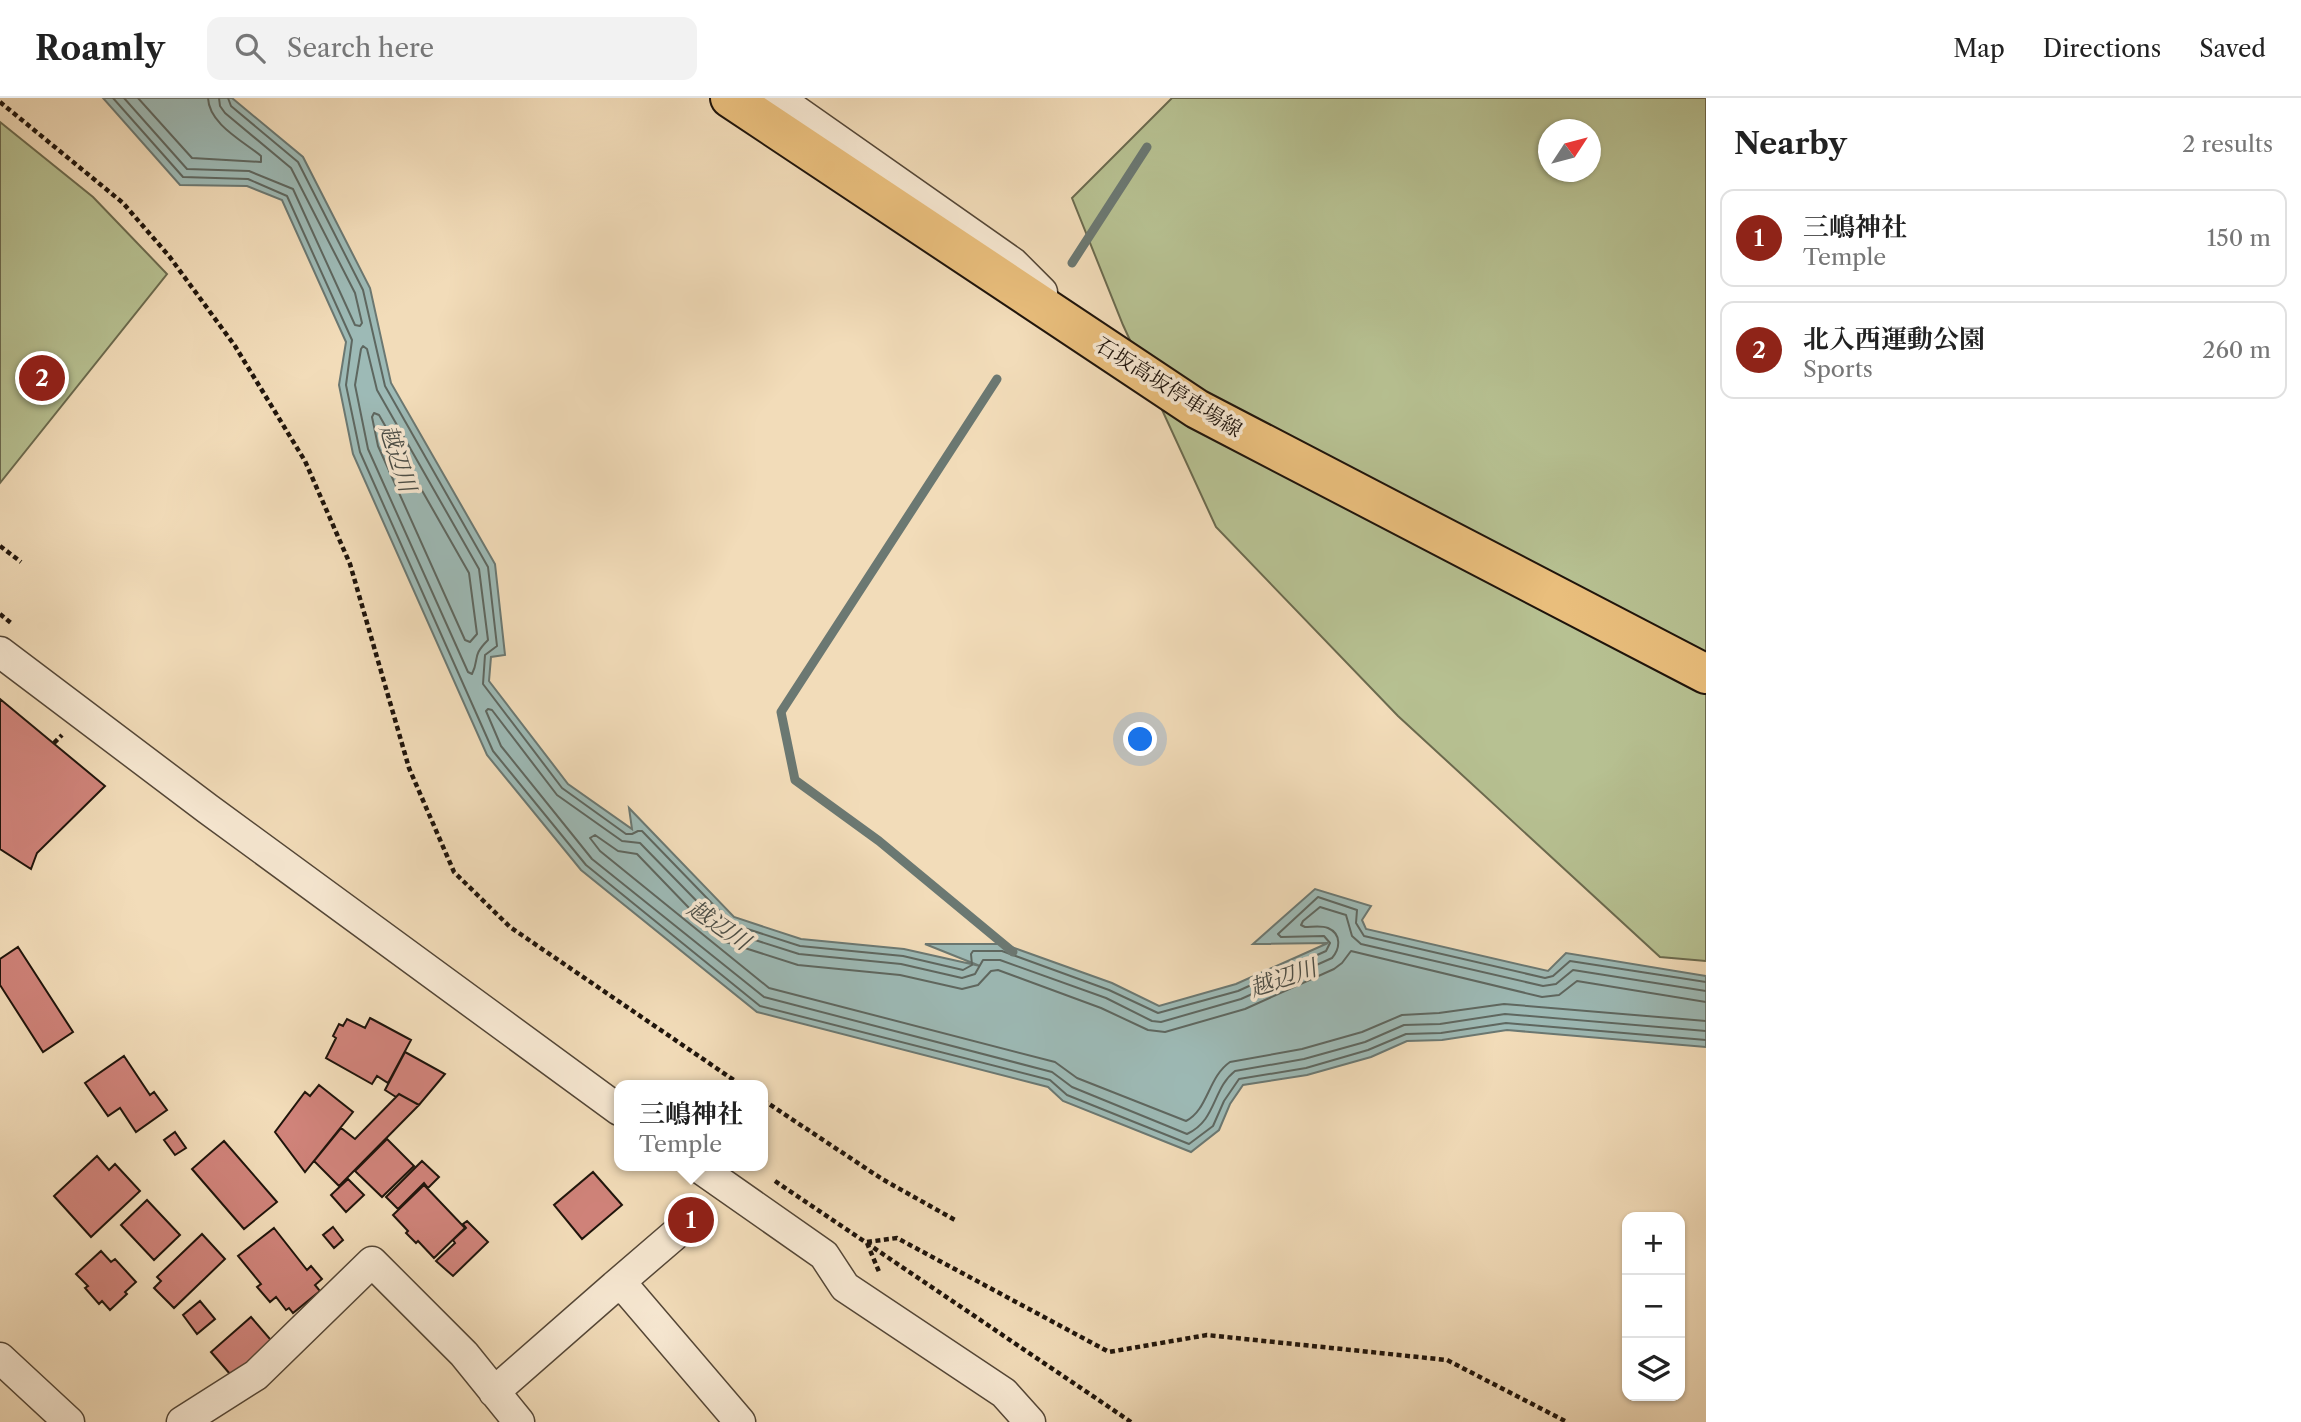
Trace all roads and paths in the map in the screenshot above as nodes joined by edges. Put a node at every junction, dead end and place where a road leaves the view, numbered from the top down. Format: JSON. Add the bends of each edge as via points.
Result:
{"nodes":[{"id":1,"x":730,"y":98,"type":"edge"},
{"id":2,"x":778,"y":98,"type":"edge"},
{"id":3,"x":0,"y":102,"type":"edge"},
{"id":4,"x":1085,"y":334,"type":"junction"},
{"id":5,"x":0,"y":546,"type":"edge"},
{"id":6,"x":21,"y":562,"type":"dead end"},
{"id":7,"x":0,"y":652,"type":"edge"},
{"id":8,"x":1706,"y":674,"type":"edge"},
{"id":9,"x":734,"y":1080,"type":"edge"},
{"id":10,"x":768,"y":1103,"type":"edge"},
{"id":11,"x":614,"y":1106,"type":"edge"},
{"id":12,"x":704,"y":1171,"type":"edge"},
{"id":13,"x":764,"y":1173,"type":"dead end"},
{"id":14,"x":955,"y":1220,"type":"dead end"},
{"id":15,"x":679,"y":1231,"type":"dead end"},
{"id":16,"x":867,"y":1242,"type":"junction"},
{"id":17,"x":615,"y":1286,"type":"junction"},
{"id":18,"x":0,"y":1358,"type":"edge"},
{"id":19,"x":494,"y":1392,"type":"junction"},
{"id":20,"x":69,"y":1422,"type":"edge"},
{"id":21,"x":182,"y":1422,"type":"edge"},
{"id":22,"x":519,"y":1422,"type":"edge"},
{"id":23,"x":740,"y":1422,"type":"edge"},
{"id":24,"x":1030,"y":1422,"type":"edge"},
{"id":25,"x":1131,"y":1422,"type":"edge"},
{"id":26,"x":1567,"y":1422,"type":"edge"}],
"edges":[{"from":1,"to":4,"type":"main road","name":"石坂高坂停車場線"},
{"from":2,"to":4,"type":"street","via":[[1013,263]]},
{"from":3,"to":9,"type":"path","via":[[123,203],[169,256],[235,346],[305,461],[349,564],[409,768],[454,872],[510,927]]},
{"from":4,"to":8,"type":"main road","name":"石坂高坂停車場線","via":[[1197,410]]},
{"from":5,"to":6,"type":"path"},
{"from":7,"to":11,"type":"street"},
{"from":10,"to":14,"type":"path","via":[[882,1179]]},
{"from":12,"to":24,"type":"street","via":[[824,1255],[845,1287],[1004,1393]]},
{"from":13,"to":16,"type":"path"},
{"from":15,"to":17,"type":"street"},
{"from":16,"to":25,"type":"path"},
{"from":16,"to":26,"type":"path","via":[[897,1238],[1109,1352],[1208,1335],[1447,1360]]},
{"from":17,"to":19,"type":"street"},
{"from":17,"to":23,"type":"street","via":[[628,1291]]},
{"from":18,"to":20,"type":"street"},
{"from":19,"to":21,"type":"street","via":[[464,1354],[372,1262],[256,1375]]},
{"from":19,"to":22,"type":"street"}]}
